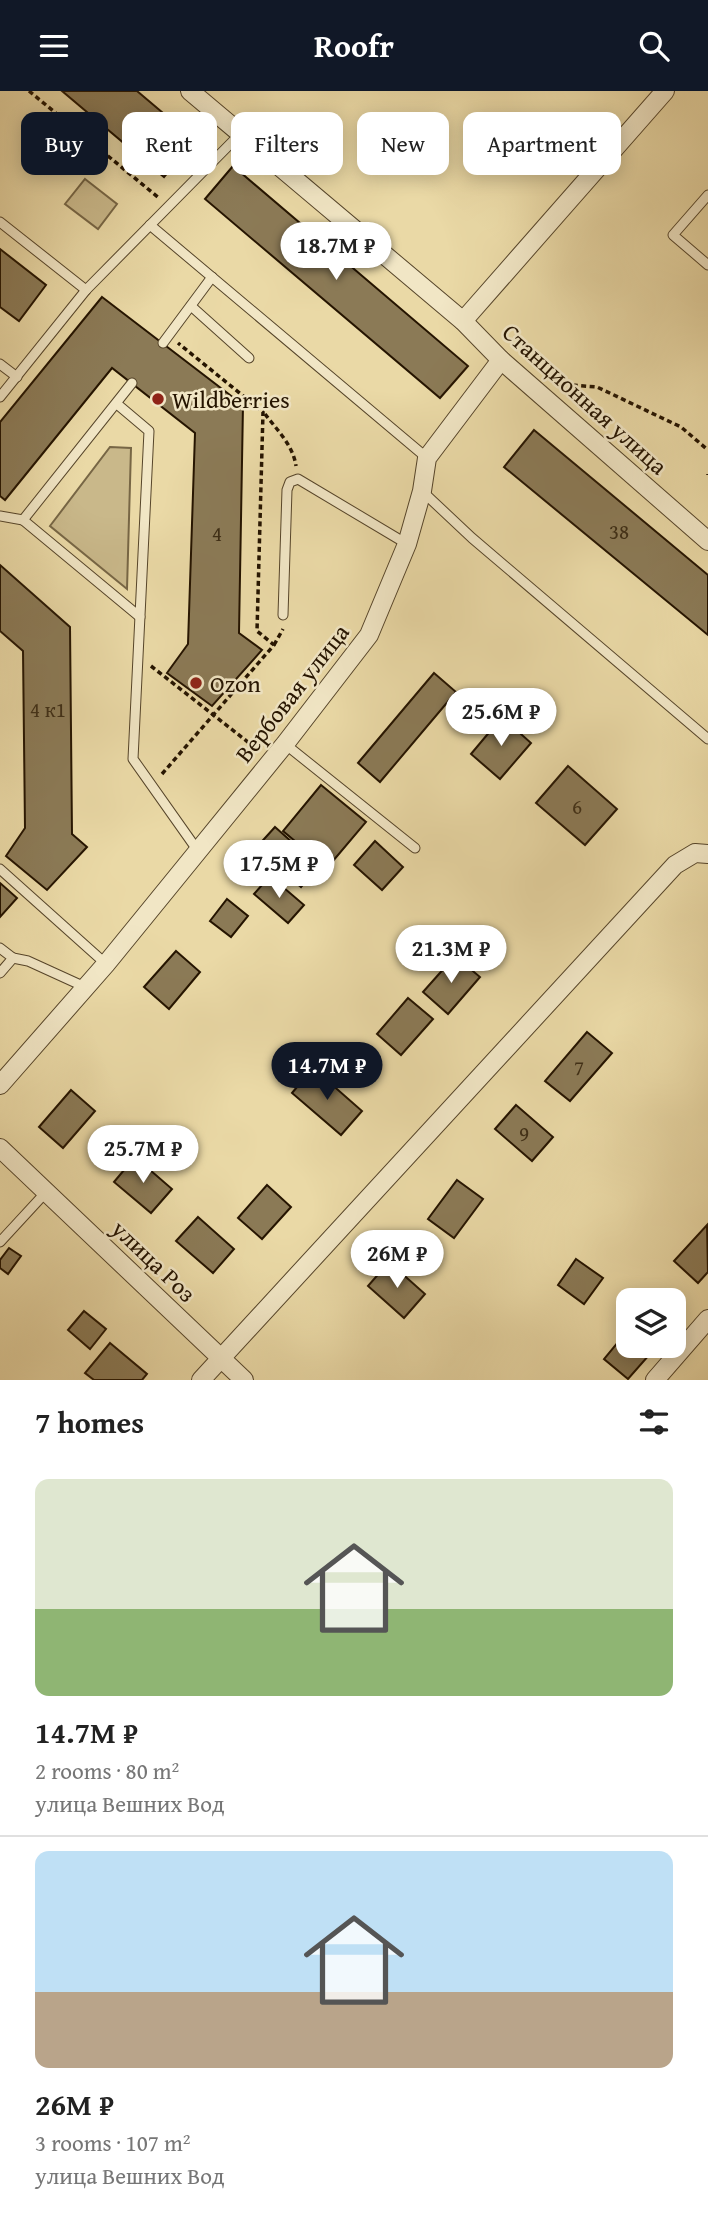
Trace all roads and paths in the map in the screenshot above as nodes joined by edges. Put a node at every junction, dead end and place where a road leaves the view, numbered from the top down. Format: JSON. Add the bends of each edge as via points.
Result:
{"nodes":[{"id":1,"x":29,"y":91,"type":"edge"},
{"id":2,"x":190,"y":91,"type":"edge"},
{"id":3,"x":665,"y":91,"type":"edge"},
{"id":4,"x":231,"y":126,"type":"edge"},
{"id":5,"x":231,"y":143,"type":"edge"},
{"id":6,"x":289,"y":175,"type":"edge"},
{"id":7,"x":708,"y":195,"type":"edge"},
{"id":8,"x":168,"y":207,"type":"junction"},
{"id":9,"x":0,"y":222,"type":"edge"},
{"id":10,"x":150,"y":225,"type":"junction"},
{"id":11,"x":708,"y":265,"type":"edge"},
{"id":12,"x":212,"y":277,"type":"junction"},
{"id":13,"x":86,"y":291,"type":"junction"},
{"id":14,"x":191,"y":306,"type":"junction"},
{"id":15,"x":463,"y":321,"type":"junction"},
{"id":16,"x":166,"y":339,"type":"joint"},
{"id":17,"x":249,"y":358,"type":"dead end"},
{"id":18,"x":501,"y":360,"type":"junction"},
{"id":19,"x":0,"y":364,"type":"edge"},
{"id":20,"x":17,"y":377,"type":"junction"},
{"id":21,"x":132,"y":383,"type":"dead end"},
{"id":22,"x":0,"y":397,"type":"edge"},
{"id":23,"x":117,"y":404,"type":"junction"},
{"id":24,"x":554,"y":406,"type":"junction"},
{"id":25,"x":263,"y":412,"type":"junction"},
{"id":26,"x":708,"y":450,"type":"edge"},
{"id":27,"x":427,"y":458,"type":"junction"},
{"id":28,"x":298,"y":479,"type":"junction"},
{"id":29,"x":422,"y":491,"type":"junction"},
{"id":30,"x":0,"y":516,"type":"edge"},
{"id":31,"x":23,"y":520,"type":"junction"},
{"id":32,"x":708,"y":541,"type":"edge"},
{"id":33,"x":407,"y":544,"type":"junction"},
{"id":34,"x":283,"y":615,"type":"dead end"},
{"id":35,"x":140,"y":617,"type":"junction"},
{"id":36,"x":138,"y":656,"type":"junction"},
{"id":37,"x":214,"y":714,"type":"junction"},
{"id":38,"x":708,"y":739,"type":"edge"},
{"id":39,"x":285,"y":744,"type":"junction"},
{"id":40,"x":272,"y":760,"type":"junction"},
{"id":41,"x":152,"y":786,"type":"junction"},
{"id":42,"x":415,"y":848,"type":"dead end"},
{"id":43,"x":198,"y":852,"type":"junction"},
{"id":44,"x":708,"y":854,"type":"edge"},
{"id":45,"x":0,"y":869,"type":"edge"},
{"id":46,"x":0,"y":948,"type":"edge"},
{"id":47,"x":13,"y":958,"type":"junction"},
{"id":48,"x":106,"y":964,"type":"junction"},
{"id":49,"x":0,"y":973,"type":"edge"},
{"id":50,"x":85,"y":987,"type":"junction"},
{"id":51,"x":0,"y":1085,"type":"edge"},
{"id":52,"x":0,"y":1148,"type":"edge"},
{"id":53,"x":47,"y":1191,"type":"junction"},
{"id":54,"x":0,"y":1242,"type":"edge"},
{"id":55,"x":708,"y":1319,"type":"edge"},
{"id":56,"x":220,"y":1358,"type":"junction"},
{"id":57,"x":201,"y":1380,"type":"edge"},
{"id":58,"x":244,"y":1380,"type":"edge"},
{"id":59,"x":656,"y":1380,"type":"edge"}],
"edges":[{"from":1,"to":8,"type":"path"},
{"from":2,"to":4,"type":"street","name":"Станционная улица"},
{"from":3,"to":15,"type":"street"},
{"from":5,"to":8,"type":"lane"},
{"from":6,"to":15,"type":"street","name":"Станционная улица"},
{"from":7,"to":11,"type":"lane","via":[[673,235]]},
{"from":8,"to":10,"type":"lane"},
{"from":9,"to":13,"type":"lane"},
{"from":10,"to":12,"type":"lane"},
{"from":10,"to":13,"type":"lane"},
{"from":12,"to":14,"type":"lane"},
{"from":12,"to":27,"type":"lane"},
{"from":13,"to":20,"type":"lane"},
{"from":14,"to":16,"type":"lane"},
{"from":14,"to":17,"type":"lane"},
{"from":15,"to":18,"type":"street","name":"Станционная улица"},
{"from":16,"to":25,"type":"path"},
{"from":18,"to":24,"type":"street","name":"Станционная улица"},
{"from":18,"to":27,"type":"street","name":"Вербовая улица"},
{"from":19,"to":20,"type":"lane"},
{"from":20,"to":22,"type":"lane"},
{"from":21,"to":23,"type":"lane"},
{"from":23,"to":31,"type":"lane"},
{"from":23,"to":35,"type":"lane","via":[[149,431]]},
{"from":24,"to":26,"type":"path","via":[[572,385],[597,387],[681,427]]},
{"from":24,"to":32,"type":"street","name":"Станционная улица"},
{"from":25,"to":28,"type":"path","via":[[295,456]]},
{"from":25,"to":37,"type":"path","via":[[257,631],[274,645]]},
{"from":27,"to":29,"type":"street","name":"Вербовая улица"},
{"from":28,"to":33,"type":"lane"},
{"from":28,"to":34,"type":"lane","via":[[290,482],[287,490]]},
{"from":29,"to":33,"type":"street","name":"Вербовая улица"},
{"from":29,"to":38,"type":"lane"},
{"from":30,"to":31,"type":"lane"},
{"from":31,"to":35,"type":"lane"},
{"from":33,"to":39,"type":"street","name":"Вербовая улица","via":[[369,635]]},
{"from":35,"to":36,"type":"lane"},
{"from":36,"to":37,"type":"path"},
{"from":36,"to":41,"type":"lane","via":[[133,759]]},
{"from":37,"to":40,"type":"path"},
{"from":37,"to":41,"type":"path"},
{"from":39,"to":40,"type":"street","name":"Вербовая улица"},
{"from":39,"to":42,"type":"lane"},
{"from":40,"to":43,"type":"street","name":"Вербовая улица"},
{"from":41,"to":43,"type":"lane"},
{"from":43,"to":48,"type":"street","name":"Вербовая улица"},
{"from":44,"to":56,"type":"street","via":[[695,853],[675,865]]},
{"from":45,"to":48,"type":"lane"},
{"from":46,"to":47,"type":"lane"},
{"from":47,"to":49,"type":"lane"},
{"from":47,"to":50,"type":"lane"},
{"from":48,"to":50,"type":"street","name":"Вербовая улица"},
{"from":50,"to":51,"type":"street"},
{"from":52,"to":53,"type":"street","name":"улица Роз"},
{"from":53,"to":54,"type":"lane"},
{"from":53,"to":56,"type":"street","name":"улица Роз"},
{"from":55,"to":59,"type":"street"},
{"from":56,"to":57,"type":"street"},
{"from":56,"to":58,"type":"street","name":"улица Роз"}]}
